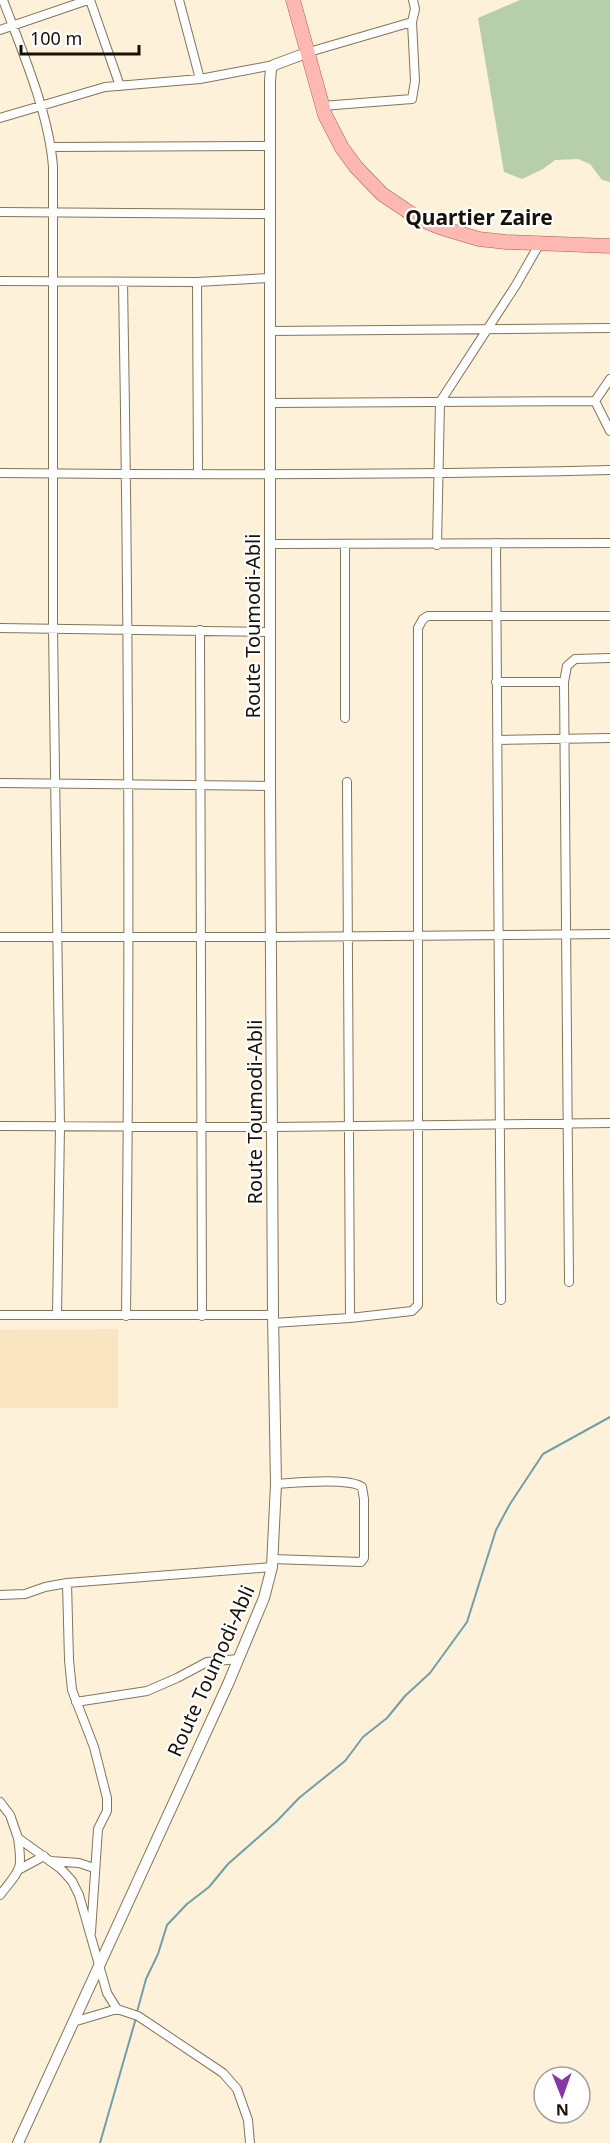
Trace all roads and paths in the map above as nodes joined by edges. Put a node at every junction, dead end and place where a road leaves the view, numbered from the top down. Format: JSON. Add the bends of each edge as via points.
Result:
{"nodes":[{"id":1,"x":3,"y":0,"type":"edge"},
{"id":2,"x":89,"y":0,"type":"edge"},
{"id":3,"x":178,"y":0,"type":"edge"},
{"id":4,"x":293,"y":0,"type":"edge"},
{"id":5,"x":413,"y":0,"type":"edge"},
{"id":6,"x":412,"y":22,"type":"junction"},
{"id":7,"x":13,"y":26,"type":"junction"},
{"id":8,"x":0,"y":30,"type":"edge"},
{"id":9,"x":309,"y":52,"type":"junction"},
{"id":10,"x":274,"y":65,"type":"junction"},
{"id":11,"x":200,"y":79,"type":"junction"},
{"id":12,"x":120,"y":86,"type":"junction"},
{"id":13,"x":40,"y":105,"type":"junction"},
{"id":14,"x":322,"y":106,"type":"junction"},
{"id":15,"x":0,"y":118,"type":"edge"},
{"id":16,"x":269,"y":146,"type":"junction"},
{"id":17,"x":52,"y":147,"type":"junction"},
{"id":18,"x":0,"y":212,"type":"edge"},
{"id":19,"x":54,"y":212,"type":"junction"},
{"id":20,"x":268,"y":214,"type":"junction"},
{"id":21,"x":540,"y":243,"type":"junction"},
{"id":22,"x":610,"y":246,"type":"edge"},
{"id":23,"x":269,"y":278,"type":"junction"},
{"id":24,"x":0,"y":281,"type":"edge"},
{"id":25,"x":52,"y":281,"type":"junction"},
{"id":26,"x":123,"y":282,"type":"junction"},
{"id":27,"x":197,"y":282,"type":"junction"},
{"id":28,"x":610,"y":328,"type":"edge"},
{"id":29,"x":486,"y":330,"type":"junction"},
{"id":30,"x":269,"y":331,"type":"junction"},
{"id":31,"x":610,"y":379,"type":"edge"},
{"id":32,"x":595,"y":401,"type":"junction"},
{"id":33,"x":440,"y":402,"type":"junction"},
{"id":34,"x":271,"y":403,"type":"junction"},
{"id":35,"x":610,"y":431,"type":"edge"},
{"id":36,"x":610,"y":470,"type":"edge"},
{"id":37,"x":438,"y":472,"type":"junction"},
{"id":38,"x":0,"y":473,"type":"edge"},
{"id":39,"x":53,"y":473,"type":"junction"},
{"id":40,"x":126,"y":473,"type":"junction"},
{"id":41,"x":198,"y":473,"type":"junction"},
{"id":42,"x":270,"y":474,"type":"junction"},
{"id":43,"x":496,"y":543,"type":"junction"},
{"id":44,"x":610,"y":543,"type":"edge"},
{"id":45,"x":271,"y":544,"type":"junction"},
{"id":46,"x":437,"y":544,"type":"junction"},
{"id":47,"x":345,"y":545,"type":"junction"},
{"id":48,"x":496,"y":615,"type":"junction"},
{"id":49,"x":610,"y":616,"type":"edge"},
{"id":50,"x":0,"y":628,"type":"edge"},
{"id":51,"x":53,"y":628,"type":"junction"},
{"id":52,"x":126,"y":630,"type":"junction"},
{"id":53,"x":200,"y":630,"type":"junction"},
{"id":54,"x":270,"y":632,"type":"junction"},
{"id":55,"x":610,"y":658,"type":"edge"},
{"id":56,"x":496,"y":682,"type":"junction"},
{"id":57,"x":564,"y":682,"type":"junction"},
{"id":58,"x":345,"y":718,"type":"dead end"},
{"id":59,"x":610,"y":738,"type":"edge"},
{"id":60,"x":565,"y":739,"type":"junction"},
{"id":61,"x":496,"y":740,"type":"junction"},
{"id":62,"x":347,"y":782,"type":"dead end"},
{"id":63,"x":0,"y":783,"type":"edge"},
{"id":64,"x":55,"y":784,"type":"junction"},
{"id":65,"x":128,"y":784,"type":"junction"},
{"id":66,"x":199,"y":785,"type":"junction"},
{"id":67,"x":270,"y":786,"type":"junction"},
{"id":68,"x":610,"y":934,"type":"edge"},
{"id":69,"x":498,"y":935,"type":"junction"},
{"id":70,"x":565,"y":935,"type":"junction"},
{"id":71,"x":419,"y":936,"type":"junction"},
{"id":72,"x":0,"y":937,"type":"edge"},
{"id":73,"x":57,"y":937,"type":"junction"},
{"id":74,"x":127,"y":937,"type":"junction"},
{"id":75,"x":200,"y":937,"type":"junction"},
{"id":76,"x":348,"y":937,"type":"junction"},
{"id":77,"x":272,"y":938,"type":"junction"},
{"id":78,"x":566,"y":1123,"type":"junction"},
{"id":79,"x":610,"y":1123,"type":"edge"},
{"id":80,"x":499,"y":1124,"type":"junction"},
{"id":81,"x":419,"y":1125,"type":"junction"},
{"id":82,"x":0,"y":1126,"type":"edge"},
{"id":83,"x":348,"y":1126,"type":"junction"},
{"id":84,"x":60,"y":1127,"type":"junction"},
{"id":85,"x":128,"y":1127,"type":"junction"},
{"id":86,"x":201,"y":1127,"type":"junction"},
{"id":87,"x":273,"y":1127,"type":"junction"},
{"id":88,"x":569,"y":1282,"type":"dead end"},
{"id":89,"x":501,"y":1300,"type":"dead end"},
{"id":90,"x":0,"y":1315,"type":"edge"},
{"id":91,"x":57,"y":1315,"type":"junction"},
{"id":92,"x":126,"y":1316,"type":"junction"},
{"id":93,"x":202,"y":1316,"type":"junction"},
{"id":94,"x":350,"y":1318,"type":"junction"},
{"id":95,"x":273,"y":1319,"type":"junction"},
{"id":96,"x":276,"y":1484,"type":"junction"},
{"id":97,"x":272,"y":1563,"type":"junction"},
{"id":98,"x":67,"y":1583,"type":"junction"},
{"id":99,"x":0,"y":1595,"type":"edge"},
{"id":100,"x":238,"y":1659,"type":"junction"},
{"id":101,"x":76,"y":1702,"type":"junction"},
{"id":102,"x":0,"y":1802,"type":"edge"},
{"id":103,"x":18,"y":1838,"type":"junction"},
{"id":104,"x":47,"y":1859,"type":"junction"},
{"id":105,"x":94,"y":1868,"type":"junction"},
{"id":106,"x":20,"y":1869,"type":"junction"},
{"id":107,"x":0,"y":1896,"type":"edge"},
{"id":108,"x":90,"y":1935,"type":"junction"},
{"id":109,"x":98,"y":1966,"type":"junction"},
{"id":110,"x":117,"y":2009,"type":"junction"},
{"id":111,"x":73,"y":2022,"type":"junction"},
{"id":112,"x":18,"y":2143,"type":"edge"},
{"id":113,"x":250,"y":2143,"type":"edge"}],
"edges":[{"from":1,"to":7,"type":"street"},
{"from":2,"to":7,"type":"street"},
{"from":2,"to":12,"type":"street"},
{"from":3,"to":11,"type":"street"},
{"from":4,"to":9,"type":"main road"},
{"from":5,"to":6,"type":"street"},
{"from":6,"to":9,"type":"street"},
{"from":6,"to":14,"type":"street","via":[[412,99]]},
{"from":7,"to":8,"type":"street"},
{"from":7,"to":13,"type":"street"},
{"from":9,"to":10,"type":"street"},
{"from":9,"to":14,"type":"main road"},
{"from":10,"to":11,"type":"street"},
{"from":10,"to":16,"type":"street","name":"Route Toumodi-Abli","via":[[270,73]]},
{"from":11,"to":12,"type":"street"},
{"from":12,"to":13,"type":"street"},
{"from":13,"to":15,"type":"street"},
{"from":13,"to":17,"type":"street"},
{"from":14,"to":21,"type":"main road","via":[[356,167],[410,214],[479,238]]},
{"from":16,"to":17,"type":"street"},
{"from":16,"to":20,"type":"street","name":"Route Toumodi-Abli"},
{"from":17,"to":19,"type":"street"},
{"from":18,"to":19,"type":"street"},
{"from":19,"to":20,"type":"street"},
{"from":19,"to":25,"type":"street"},
{"from":20,"to":23,"type":"street","name":"Route Toumodi-Abli"},
{"from":21,"to":22,"type":"main road"},
{"from":21,"to":29,"type":"street"},
{"from":23,"to":27,"type":"street"},
{"from":23,"to":30,"type":"street","name":"Route Toumodi-Abli"},
{"from":24,"to":25,"type":"street"},
{"from":25,"to":26,"type":"street"},
{"from":25,"to":39,"type":"street"},
{"from":26,"to":27,"type":"street"},
{"from":26,"to":40,"type":"street"},
{"from":27,"to":41,"type":"street"},
{"from":28,"to":29,"type":"street"},
{"from":29,"to":30,"type":"street"},
{"from":29,"to":33,"type":"street"},
{"from":30,"to":34,"type":"street","name":"Route Toumodi-Abli"},
{"from":31,"to":32,"type":"street"},
{"from":32,"to":33,"type":"street"},
{"from":32,"to":35,"type":"street"},
{"from":33,"to":34,"type":"street"},
{"from":33,"to":37,"type":"street"},
{"from":34,"to":42,"type":"street","name":"Route Toumodi-Abli"},
{"from":36,"to":37,"type":"street"},
{"from":37,"to":42,"type":"street"},
{"from":37,"to":46,"type":"street"},
{"from":38,"to":39,"type":"street"},
{"from":39,"to":40,"type":"street"},
{"from":39,"to":51,"type":"street"},
{"from":40,"to":41,"type":"street"},
{"from":40,"to":52,"type":"street"},
{"from":41,"to":42,"type":"street"},
{"from":42,"to":45,"type":"street","name":"Route Toumodi-Abli"},
{"from":43,"to":44,"type":"street"},
{"from":43,"to":46,"type":"street"},
{"from":43,"to":48,"type":"street"},
{"from":45,"to":47,"type":"street"},
{"from":45,"to":54,"type":"street","name":"Route Toumodi-Abli"},
{"from":46,"to":47,"type":"street"},
{"from":47,"to":58,"type":"street"},
{"from":48,"to":49,"type":"street"},
{"from":48,"to":56,"type":"street"},
{"from":48,"to":71,"type":"street","via":[[428,616],[418,628]]},
{"from":50,"to":51,"type":"street"},
{"from":51,"to":52,"type":"street"},
{"from":51,"to":64,"type":"street"},
{"from":52,"to":53,"type":"street"},
{"from":52,"to":65,"type":"street"},
{"from":53,"to":54,"type":"street"},
{"from":53,"to":66,"type":"street"},
{"from":54,"to":67,"type":"street","name":"Route Toumodi-Abli"},
{"from":55,"to":57,"type":"street","via":[[575,659],[567,666]]},
{"from":56,"to":57,"type":"street"},
{"from":56,"to":61,"type":"street"},
{"from":57,"to":60,"type":"street"},
{"from":59,"to":60,"type":"street"},
{"from":60,"to":61,"type":"street"},
{"from":60,"to":70,"type":"street"},
{"from":61,"to":69,"type":"street"},
{"from":62,"to":76,"type":"street"},
{"from":63,"to":64,"type":"street"},
{"from":64,"to":65,"type":"street"},
{"from":64,"to":73,"type":"street"},
{"from":65,"to":66,"type":"street"},
{"from":65,"to":74,"type":"street"},
{"from":66,"to":67,"type":"street"},
{"from":66,"to":75,"type":"street"},
{"from":67,"to":77,"type":"street","name":"Route Toumodi-Abli"},
{"from":68,"to":70,"type":"street"},
{"from":69,"to":70,"type":"street"},
{"from":69,"to":71,"type":"street"},
{"from":69,"to":80,"type":"street"},
{"from":70,"to":78,"type":"street"},
{"from":71,"to":76,"type":"street"},
{"from":71,"to":81,"type":"street"},
{"from":72,"to":73,"type":"street"},
{"from":73,"to":74,"type":"street"},
{"from":73,"to":84,"type":"street"},
{"from":74,"to":75,"type":"street"},
{"from":74,"to":85,"type":"street"},
{"from":75,"to":77,"type":"street"},
{"from":75,"to":86,"type":"street"},
{"from":76,"to":77,"type":"street"},
{"from":76,"to":83,"type":"street"},
{"from":77,"to":87,"type":"street","name":"Route Toumodi-Abli"},
{"from":78,"to":79,"type":"street"},
{"from":78,"to":80,"type":"street"},
{"from":78,"to":88,"type":"street"},
{"from":80,"to":81,"type":"street"},
{"from":80,"to":89,"type":"street"},
{"from":81,"to":83,"type":"street"},
{"from":81,"to":94,"type":"street","via":[[418,1305],[412,1311]]},
{"from":82,"to":84,"type":"street"},
{"from":83,"to":87,"type":"street"},
{"from":83,"to":94,"type":"street"},
{"from":84,"to":85,"type":"street"},
{"from":84,"to":91,"type":"street"},
{"from":85,"to":86,"type":"street"},
{"from":85,"to":92,"type":"street"},
{"from":86,"to":87,"type":"street"},
{"from":86,"to":93,"type":"street"},
{"from":87,"to":95,"type":"street","name":"Route Toumodi-Abli"},
{"from":90,"to":91,"type":"street"},
{"from":91,"to":92,"type":"street"},
{"from":92,"to":93,"type":"street"},
{"from":93,"to":95,"type":"street"},
{"from":94,"to":95,"type":"street"},
{"from":95,"to":96,"type":"street","name":"Route Toumodi-Abli"},
{"from":96,"to":97,"type":"street","name":"Route Toumodi-Abli"},
{"from":96,"to":97,"type":"street","via":[[333,1482],[362,1487],[364,1558],[362,1562]]},
{"from":97,"to":98,"type":"street"},
{"from":97,"to":100,"type":"street","name":"Route Toumodi-Abli","via":[[264,1598]]},
{"from":98,"to":99,"type":"street","via":[[25,1594]]},
{"from":98,"to":101,"type":"street","via":[[70,1678]]},
{"from":100,"to":101,"type":"street","via":[[207,1662],[147,1691]]},
{"from":100,"to":109,"type":"street","name":"Route Toumodi-Abli"},
{"from":101,"to":105,"type":"street","via":[[94,1747],[107,1798],[98,1829]]},
{"from":102,"to":103,"type":"street","via":[[10,1815]]},
{"from":103,"to":104,"type":"street"},
{"from":103,"to":106,"type":"street"},
{"from":104,"to":105,"type":"street"},
{"from":104,"to":106,"type":"street"},
{"from":104,"to":108,"type":"street","via":[[72,1881]]},
{"from":105,"to":108,"type":"street"},
{"from":106,"to":107,"type":"street"},
{"from":108,"to":109,"type":"street"},
{"from":109,"to":110,"type":"street"},
{"from":109,"to":111,"type":"street","name":"Route Toumodi-Abli"},
{"from":110,"to":111,"type":"street"},
{"from":110,"to":113,"type":"street","via":[[138,2016],[223,2073],[237,2089],[248,2120]]},
{"from":111,"to":112,"type":"street","name":"Route Toumodi-Abli"}]}
